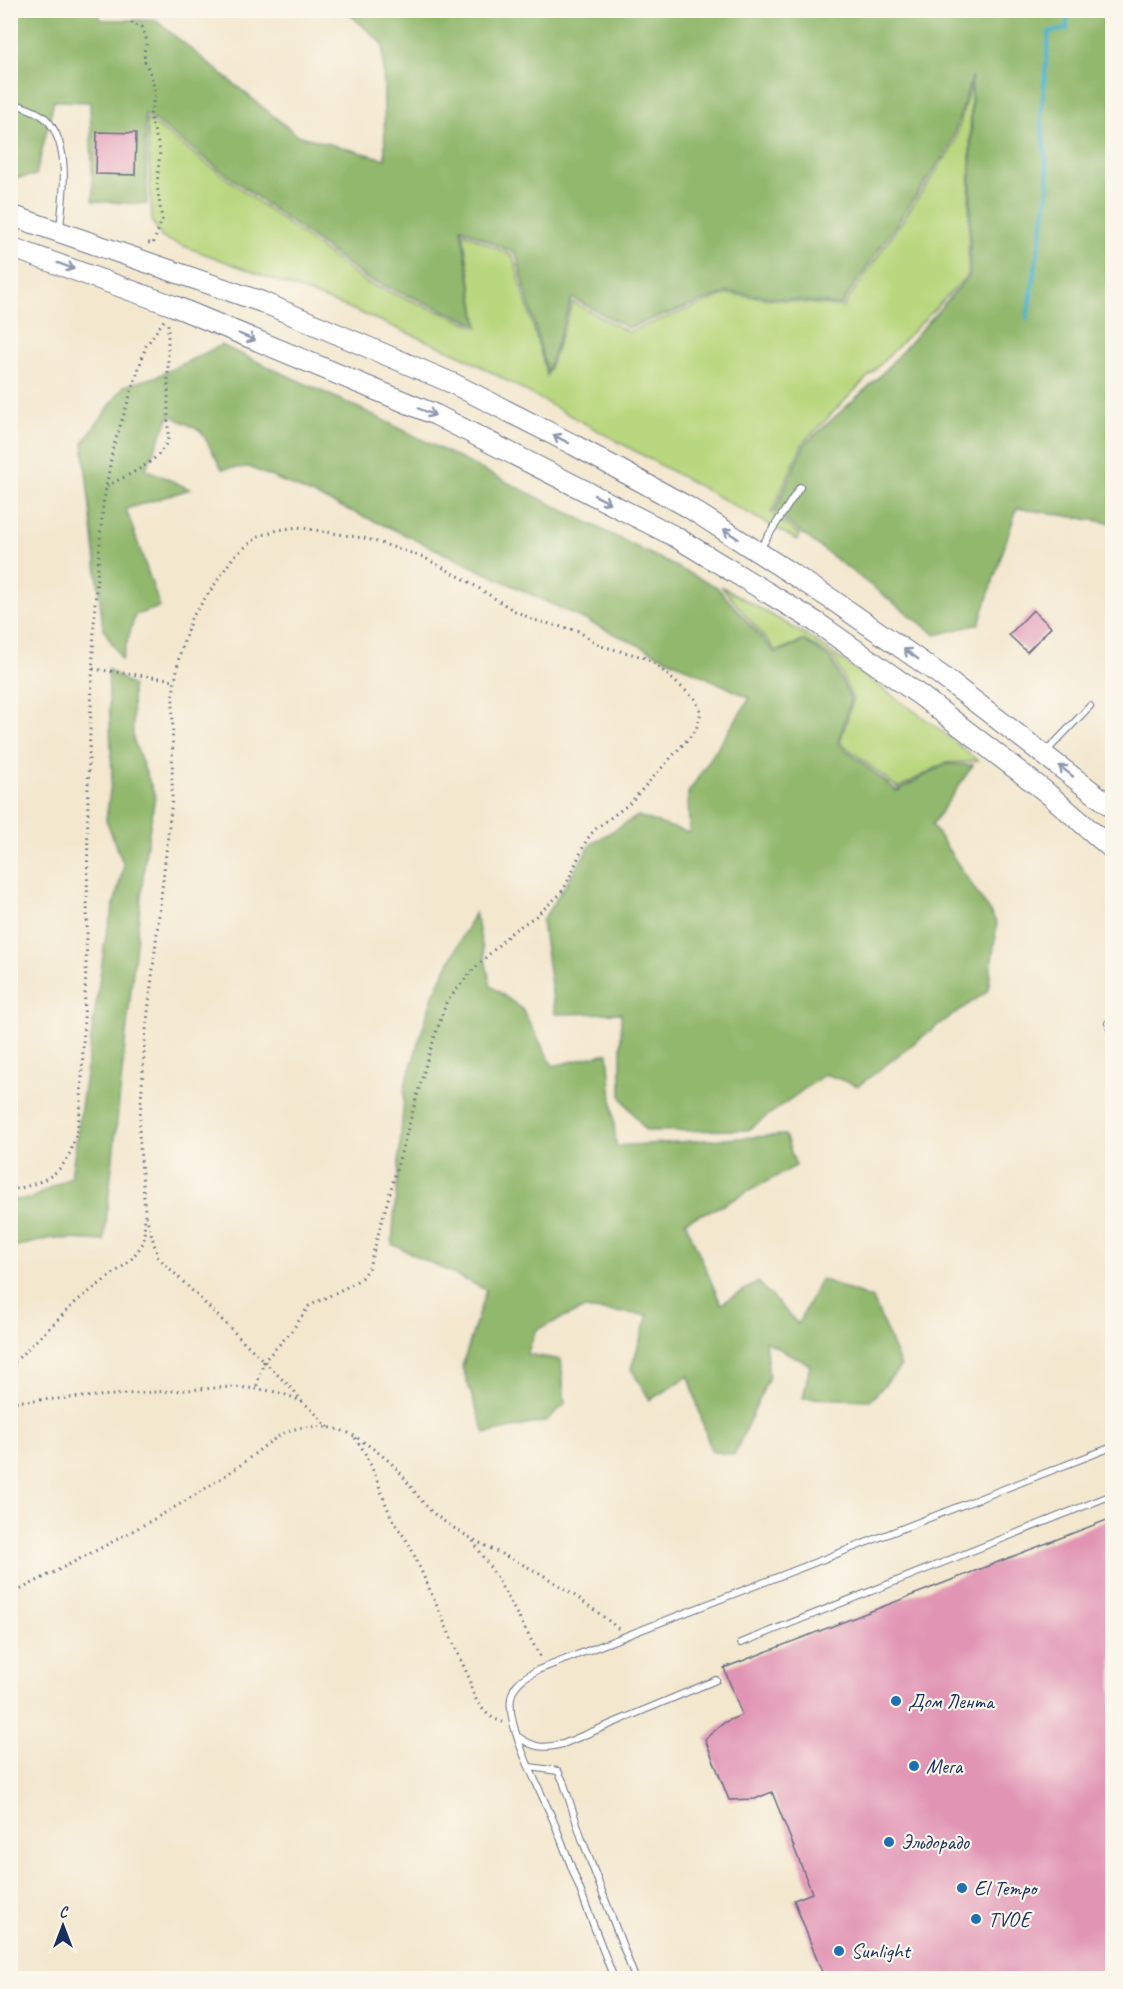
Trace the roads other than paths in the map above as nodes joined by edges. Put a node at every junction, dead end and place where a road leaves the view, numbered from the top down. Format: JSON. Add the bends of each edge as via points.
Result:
{"nodes":[{"id":1,"x":10,"y":103,"type":"edge"},
{"id":2,"x":10,"y":215,"type":"edge"},
{"id":3,"x":60,"y":231,"type":"junction"},
{"id":4,"x":10,"y":247,"type":"edge"},
{"id":5,"x":800,"y":487,"type":"dead end"},
{"id":6,"x":758,"y":552,"type":"junction"},
{"id":7,"x":1090,"y":706,"type":"dead end"},
{"id":8,"x":1044,"y":754,"type":"junction"},
{"id":9,"x":1113,"y":807,"type":"edge"},
{"id":10,"x":1113,"y":849,"type":"edge"},
{"id":11,"x":1113,"y":1021,"type":"edge"},
{"id":12,"x":1113,"y":1035,"type":"edge"},
{"id":13,"x":1113,"y":1447,"type":"edge"},
{"id":14,"x":1113,"y":1495,"type":"edge"},
{"id":15,"x":741,"y":1643,"type":"dead end"},
{"id":16,"x":716,"y":1680,"type":"dead end"},
{"id":17,"x":516,"y":1736,"type":"junction"},
{"id":18,"x":530,"y":1767,"type":"junction"},
{"id":19,"x":614,"y":1978,"type":"edge"},
{"id":20,"x":635,"y":1978,"type":"edge"}],
"edges":[{"from":1,"to":3,"type":"lane","via":[[48,120],[59,142],[65,176]]},
{"from":2,"to":3,"type":"main road"},
{"from":6,"to":3,"type":"main road","one_way":true,"via":[[688,507],[452,383],[262,302]]},
{"from":4,"to":10,"type":"main road","one_way":true,"via":[[174,306],[436,415],[674,536],[816,622],[921,696]]},
{"from":5,"to":6,"type":"lane"},
{"from":8,"to":6,"type":"main road","one_way":true,"via":[[939,674]]},
{"from":7,"to":8,"type":"lane"},
{"from":9,"to":8,"type":"main road","one_way":true},
{"from":11,"to":12,"type":"lane","via":[[1108,1023]]},
{"from":13,"to":17,"type":"lane","via":[[521,1679],[511,1696]]},
{"from":14,"to":15,"type":"lane"},
{"from":16,"to":17,"type":"lane","via":[[563,1744],[545,1748]]},
{"from":17,"to":18,"type":"lane"},
{"from":18,"to":19,"type":"lane"},
{"from":18,"to":20,"type":"lane","via":[[558,1771],[564,1781]]}]}
